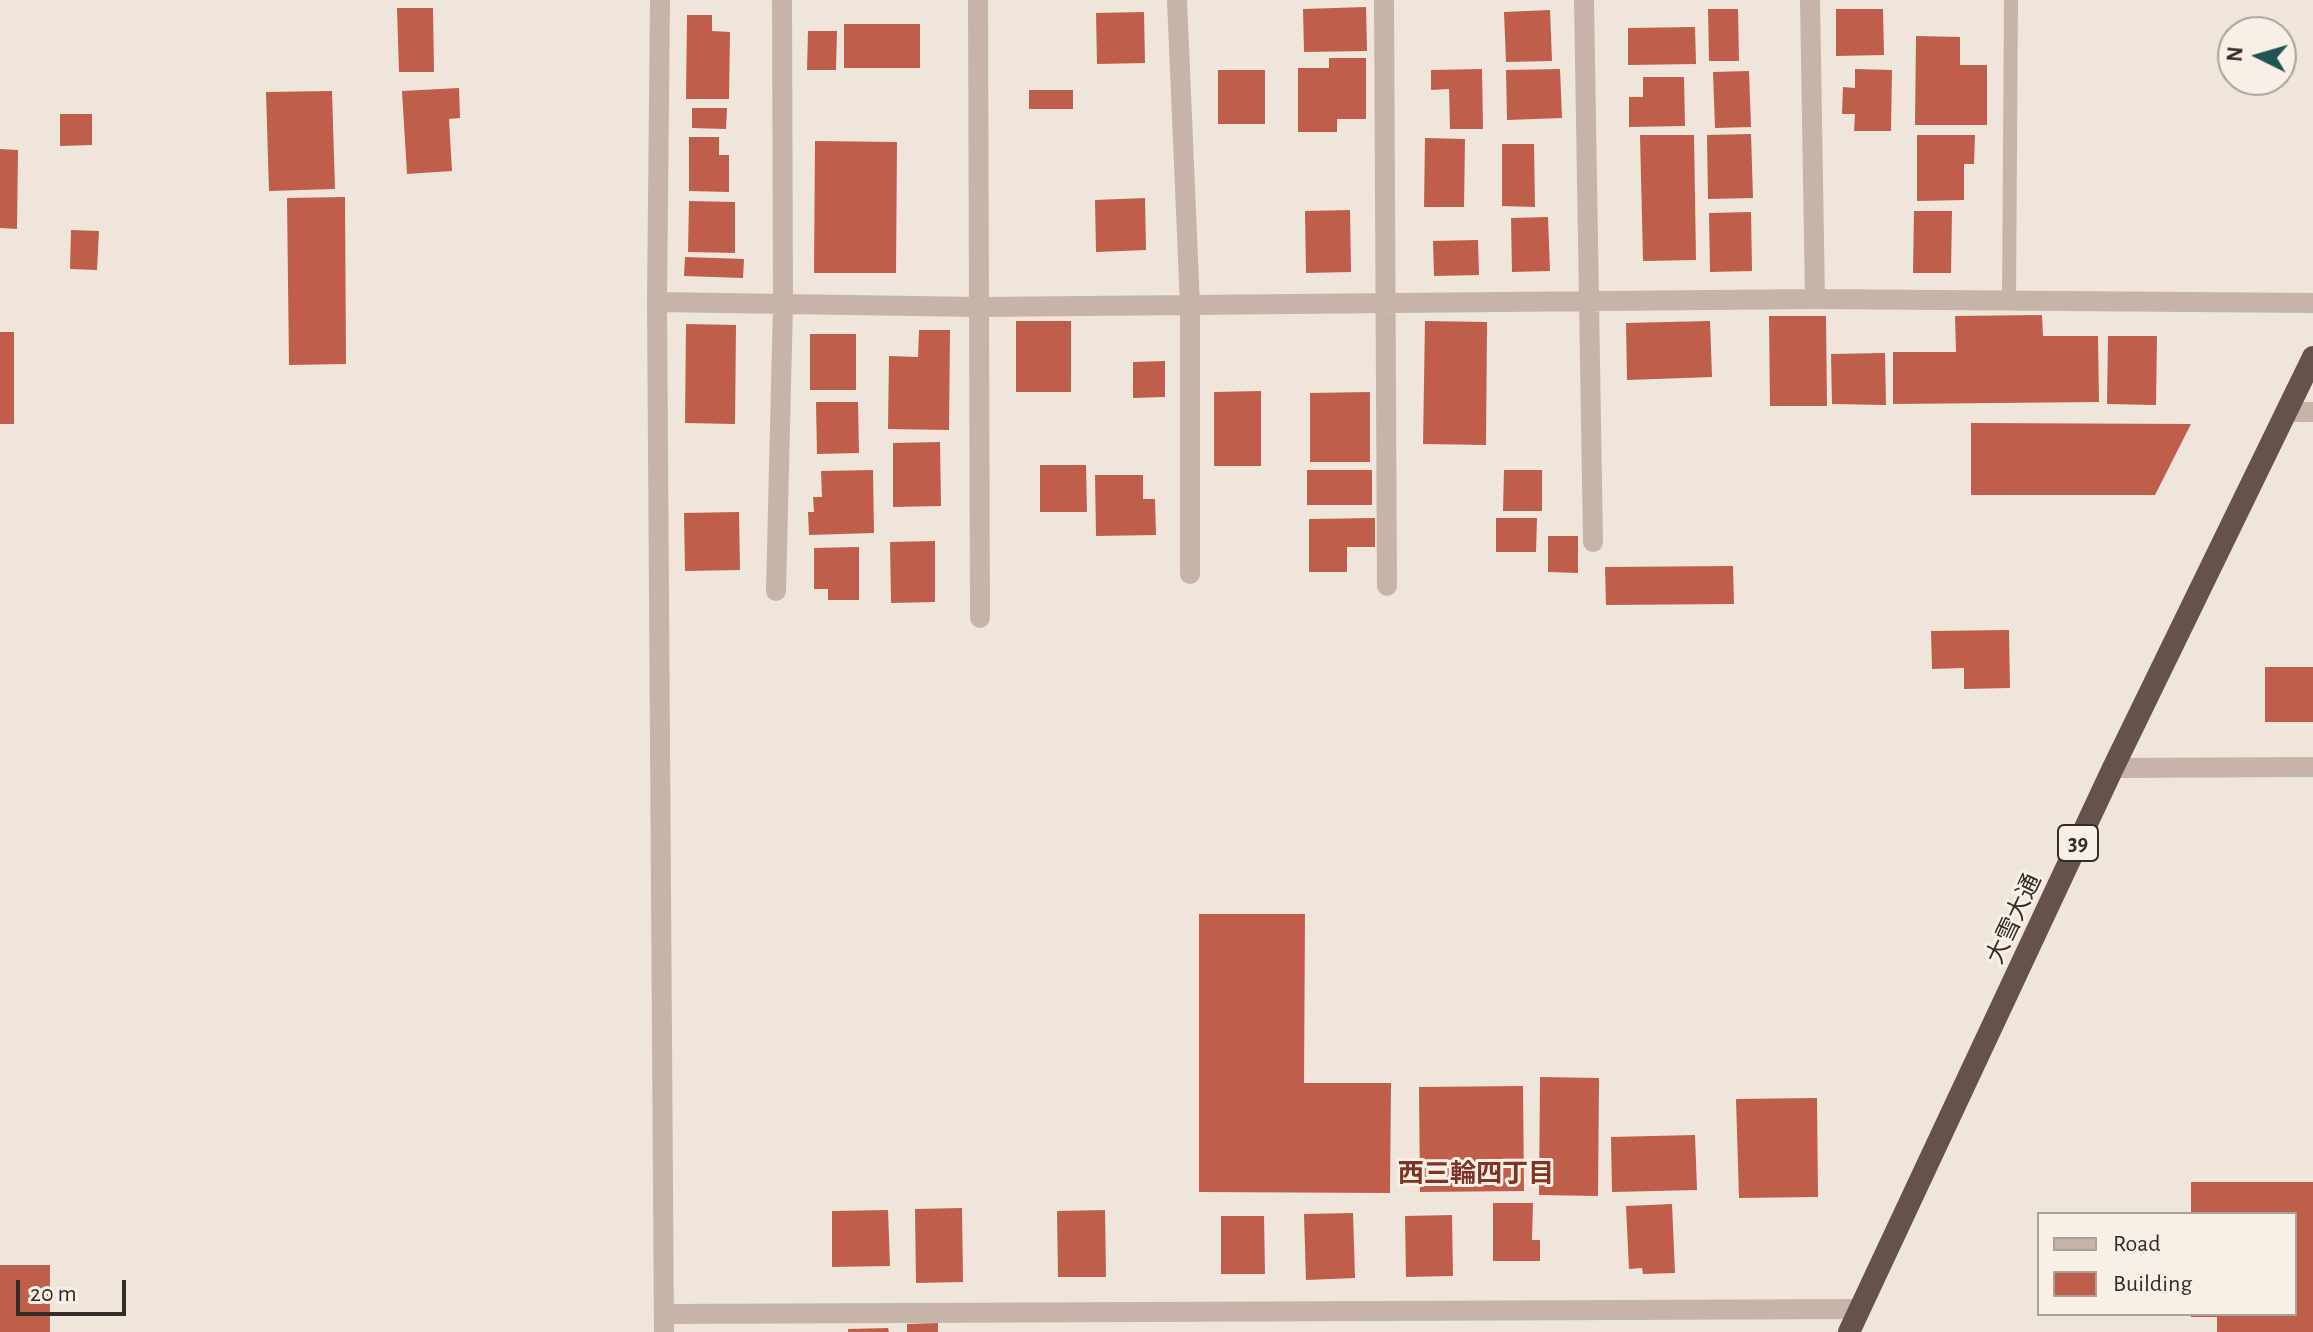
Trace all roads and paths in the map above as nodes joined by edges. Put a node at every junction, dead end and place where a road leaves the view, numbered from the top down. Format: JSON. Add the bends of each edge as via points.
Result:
{"nodes":[{"id":1,"x":660,"y":0,"type":"edge"},
{"id":2,"x":782,"y":0,"type":"edge"},
{"id":3,"x":978,"y":0,"type":"edge"},
{"id":4,"x":1177,"y":0,"type":"edge"},
{"id":5,"x":1384,"y":0,"type":"edge"},
{"id":6,"x":1584,"y":0,"type":"edge"},
{"id":7,"x":1810,"y":0,"type":"edge"},
{"id":8,"x":2011,"y":0,"type":"edge"},
{"id":9,"x":1815,"y":299,"type":"junction"},
{"id":10,"x":1588,"y":301,"type":"junction"},
{"id":11,"x":2009,"y":301,"type":"junction"},
{"id":12,"x":657,"y":302,"type":"junction"},
{"id":13,"x":1387,"y":303,"type":"junction"},
{"id":14,"x":2313,"y":303,"type":"edge"},
{"id":15,"x":783,"y":304,"type":"junction"},
{"id":16,"x":1190,"y":305,"type":"junction"},
{"id":17,"x":979,"y":307,"type":"junction"},
{"id":18,"x":2313,"y":357,"type":"edge"},
{"id":19,"x":2287,"y":412,"type":"junction"},
{"id":20,"x":2313,"y":412,"type":"edge"},
{"id":21,"x":1593,"y":542,"type":"dead end"},
{"id":22,"x":1190,"y":574,"type":"dead end"},
{"id":23,"x":1387,"y":586,"type":"dead end"},
{"id":24,"x":776,"y":591,"type":"dead end"},
{"id":25,"x":980,"y":618,"type":"dead end"},
{"id":26,"x":2313,"y":767,"type":"edge"},
{"id":27,"x":2113,"y":768,"type":"junction"},
{"id":28,"x":1860,"y":1309,"type":"junction"},
{"id":29,"x":664,"y":1323,"type":"edge"},
{"id":30,"x":1849,"y":1332,"type":"edge"}],
"edges":[{"from":1,"to":12,"type":"street"},
{"from":2,"to":15,"type":"street"},
{"from":3,"to":17,"type":"street"},
{"from":4,"to":16,"type":"street"},
{"from":5,"to":13,"type":"street"},
{"from":6,"to":10,"type":"street"},
{"from":7,"to":9,"type":"street"},
{"from":8,"to":11,"type":"lane"},
{"from":9,"to":10,"type":"street"},
{"from":9,"to":11,"type":"street"},
{"from":10,"to":13,"type":"street"},
{"from":10,"to":21,"type":"street"},
{"from":11,"to":14,"type":"street"},
{"from":12,"to":15,"type":"street"},
{"from":12,"to":29,"type":"street"},
{"from":13,"to":16,"type":"street"},
{"from":13,"to":23,"type":"street"},
{"from":15,"to":17,"type":"street"},
{"from":15,"to":24,"type":"street"},
{"from":16,"to":17,"type":"street"},
{"from":16,"to":22,"type":"street"},
{"from":17,"to":25,"type":"street"},
{"from":18,"to":19,"type":"highway","name":"大雪大通","number":"39"},
{"from":19,"to":20,"type":"street"},
{"from":19,"to":27,"type":"highway","name":"大雪大通","number":"39"},
{"from":26,"to":27,"type":"street"},
{"from":27,"to":28,"type":"highway","name":"大雪大通","number":"39"},
{"from":28,"to":29,"type":"street"},
{"from":28,"to":30,"type":"highway","name":"大雪大通","number":"39"}]}
